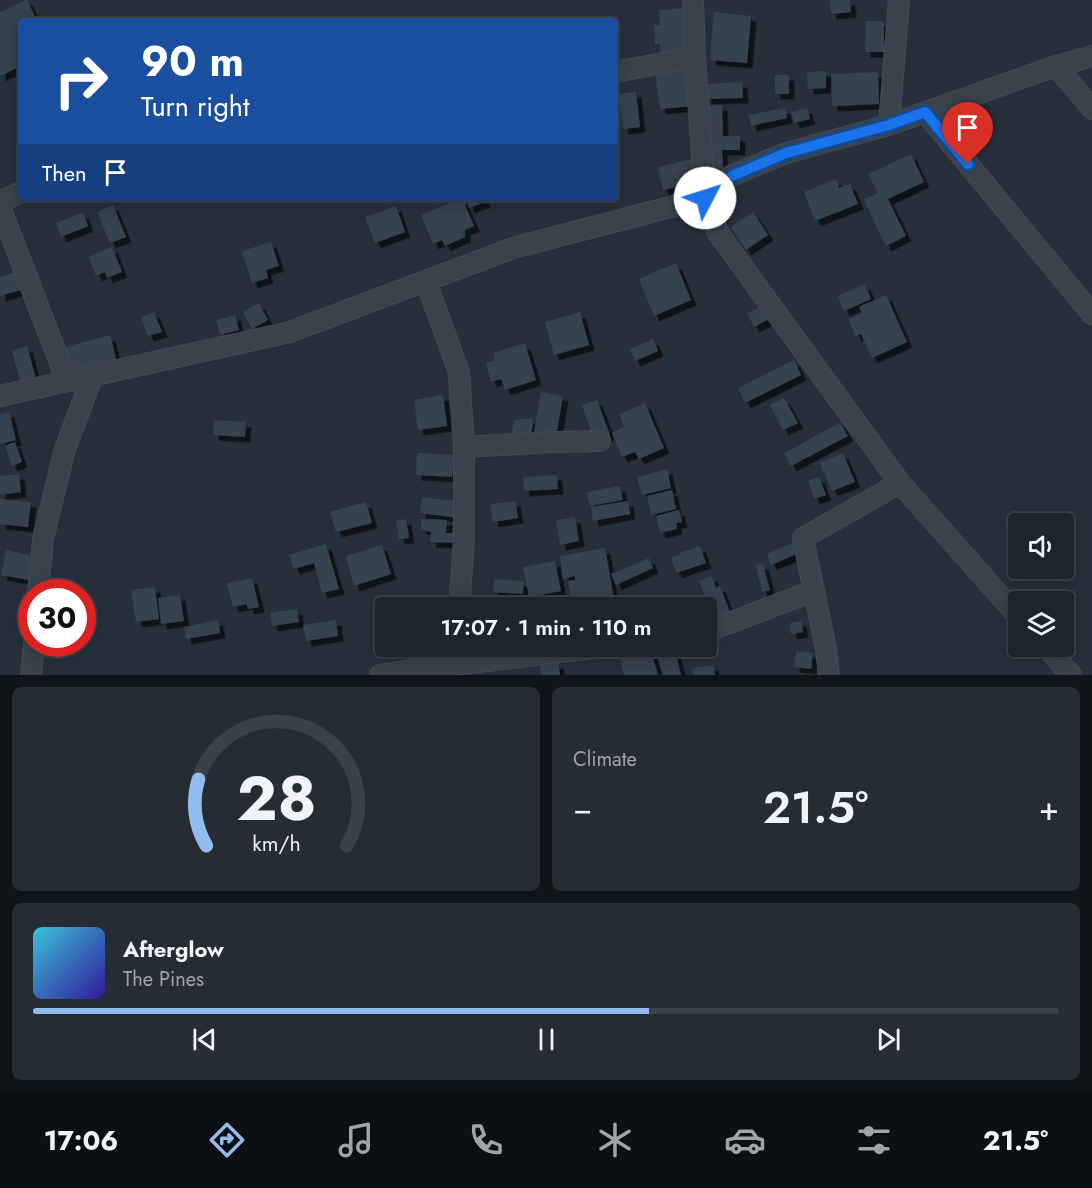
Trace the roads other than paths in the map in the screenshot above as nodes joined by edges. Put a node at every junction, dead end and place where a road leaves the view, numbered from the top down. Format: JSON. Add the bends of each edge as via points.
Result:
{"nodes":[{"id":1,"x":693,"y":0,"type":"edge"},
{"id":2,"x":899,"y":0,"type":"edge"},
{"id":3,"x":1092,"y":56,"type":"edge"},
{"id":4,"x":694,"y":57,"type":"junction"},
{"id":5,"x":1056,"y":66,"type":"junction"},
{"id":6,"x":618,"y":71,"type":"edge"},
{"id":7,"x":1092,"y":109,"type":"edge"},
{"id":8,"x":925,"y":112,"type":"junction"},
{"id":9,"x":889,"y":125,"type":"junction"},
{"id":10,"x":18,"y":195,"type":"edge"},
{"id":11,"x":705,"y":198,"type":"junction"},
{"id":12,"x":1,"y":210,"type":"edge"},
{"id":13,"x":426,"y":281,"type":"junction"},
{"id":14,"x":1089,"y":304,"type":"edge"},
{"id":15,"x":93,"y":375,"type":"junction"},
{"id":16,"x":67,"y":381,"type":"junction"},
{"id":17,"x":0,"y":396,"type":"edge"},
{"id":18,"x":600,"y":441,"type":"dead end"},
{"id":19,"x":464,"y":447,"type":"junction"},
{"id":20,"x":900,"y":483,"type":"junction"},
{"id":21,"x":39,"y":579,"type":"edge"},
{"id":22,"x":813,"y":591,"type":"junction"},
{"id":23,"x":460,"y":597,"type":"edge"},
{"id":24,"x":1008,"y":605,"type":"edge"},
{"id":25,"x":717,"y":627,"type":"edge"},
{"id":26,"x":33,"y":657,"type":"edge"},
{"id":27,"x":426,"y":657,"type":"edge"},
{"id":28,"x":526,"y":657,"type":"edge"},
{"id":29,"x":1055,"y":657,"type":"edge"},
{"id":30,"x":413,"y":672,"type":"edge"},
{"id":31,"x":31,"y":675,"type":"edge"},
{"id":32,"x":380,"y":675,"type":"edge"},
{"id":33,"x":829,"y":675,"type":"edge"},
{"id":34,"x":1071,"y":675,"type":"edge"}],
"edges":[{"from":1,"to":4,"type":"street"},
{"from":2,"to":9,"type":"street"},
{"from":3,"to":5,"type":"street"},
{"from":4,"to":6,"type":"street"},
{"from":4,"to":11,"type":"street"},
{"from":5,"to":7,"type":"street"},
{"from":5,"to":8,"type":"street"},
{"from":8,"to":9,"type":"street"},
{"from":8,"to":14,"type":"street"},
{"from":9,"to":11,"type":"street","via":[[786,153],[732,176]]},
{"from":10,"to":12,"type":"street"},
{"from":11,"to":13,"type":"street","via":[[513,248]]},
{"from":11,"to":20,"type":"street","via":[[718,233]]},
{"from":12,"to":16,"type":"street"},
{"from":13,"to":15,"type":"street","via":[[290,332]]},
{"from":13,"to":19,"type":"street","via":[[459,373]]},
{"from":15,"to":16,"type":"street"},
{"from":15,"to":21,"type":"street","via":[[65,449],[43,539]]},
{"from":16,"to":17,"type":"street"},
{"from":18,"to":19,"type":"street"},
{"from":19,"to":23,"type":"street"},
{"from":20,"to":22,"type":"street","via":[[803,538]]},
{"from":20,"to":24,"type":"street"},
{"from":22,"to":25,"type":"street"},
{"from":22,"to":33,"type":"street"},
{"from":26,"to":31,"type":"street"},
{"from":27,"to":30,"type":"street"},
{"from":28,"to":30,"type":"street"},
{"from":29,"to":34,"type":"street"},
{"from":30,"to":32,"type":"street"}]}
